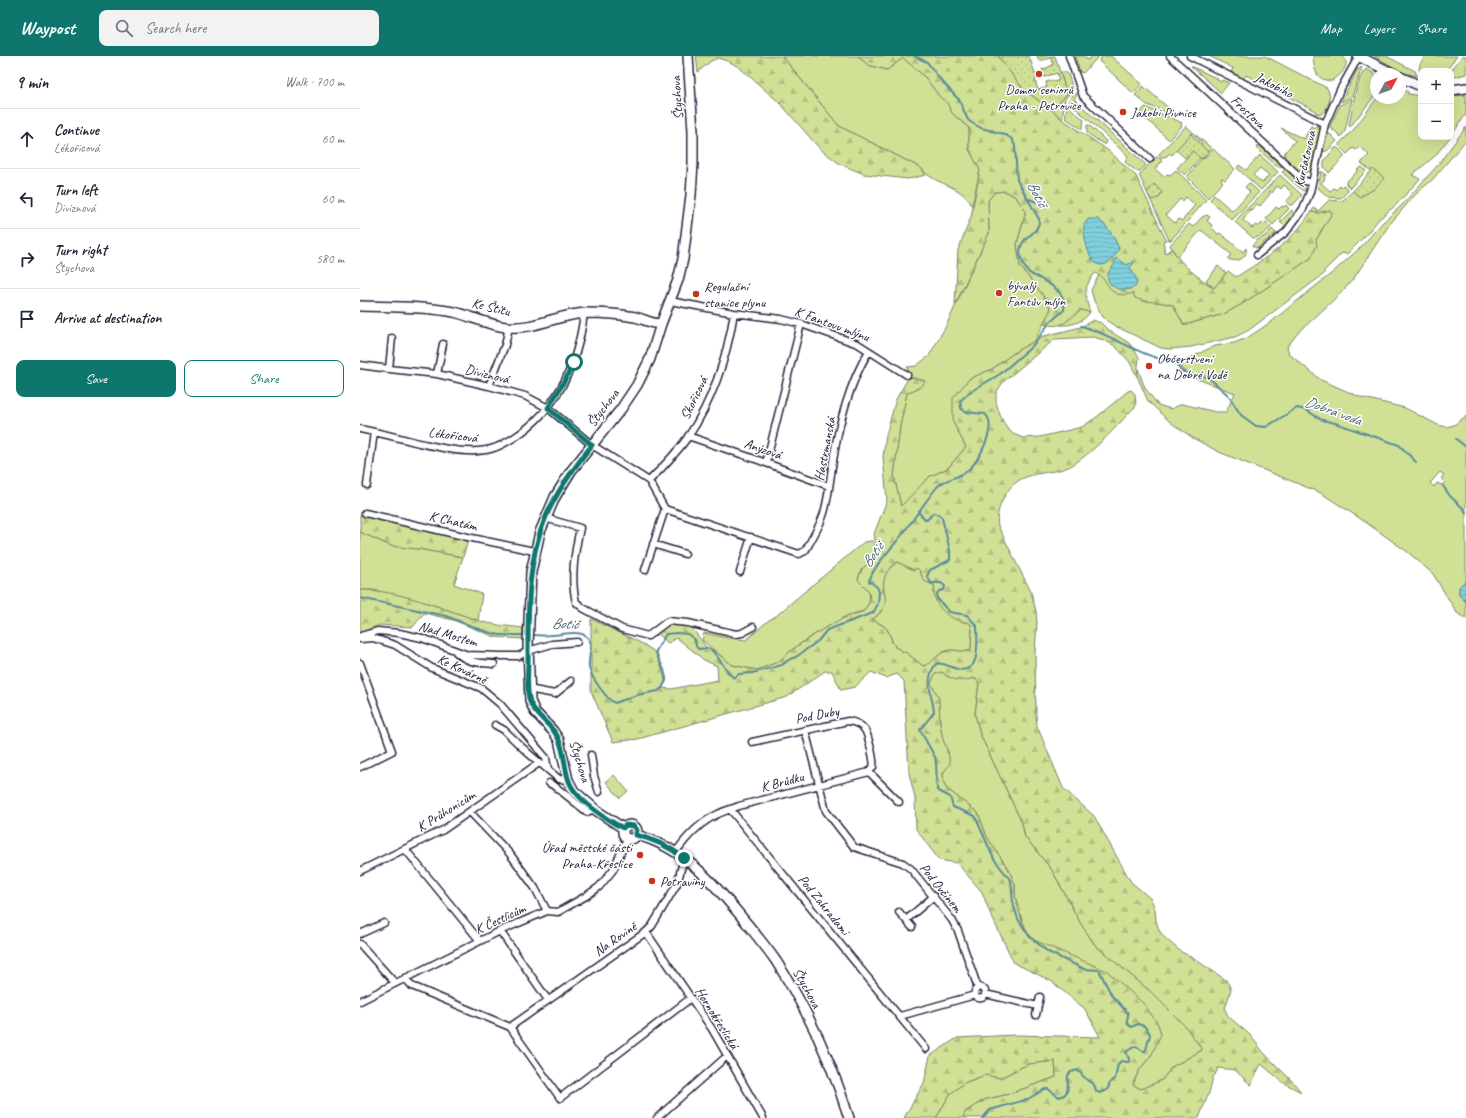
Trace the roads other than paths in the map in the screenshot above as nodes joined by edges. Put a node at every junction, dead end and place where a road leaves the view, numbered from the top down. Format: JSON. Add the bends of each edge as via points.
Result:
{"nodes":[{"id":1,"x":688,"y":56,"type":"edge"},
{"id":2,"x":1069,"y":56,"type":"edge"},
{"id":3,"x":1170,"y":56,"type":"edge"},
{"id":4,"x":1190,"y":56,"type":"edge"},
{"id":5,"x":1359,"y":56,"type":"edge"},
{"id":6,"x":1382,"y":68,"type":"edge"},
{"id":7,"x":1406,"y":80,"type":"edge"},
{"id":8,"x":1418,"y":85,"type":"edge"},
{"id":9,"x":1466,"y":88,"type":"edge"},
{"id":10,"x":1454,"y":90,"type":"edge"},
{"id":11,"x":1326,"y":124,"type":"junction"},
{"id":12,"x":1150,"y":158,"type":"dead end"},
{"id":13,"x":1312,"y":183,"type":"junction"},
{"id":14,"x":1257,"y":255,"type":"dead end"},
{"id":15,"x":670,"y":301,"type":"junction"},
{"id":16,"x":360,"y":306,"type":"edge"},
{"id":17,"x":584,"y":313,"type":"junction"},
{"id":18,"x":734,"y":313,"type":"junction"},
{"id":19,"x":661,"y":324,"type":"junction"},
{"id":20,"x":801,"y":324,"type":"junction"},
{"id":21,"x":509,"y":327,"type":"junction"},
{"id":22,"x":392,"y":338,"type":"dead end"},
{"id":23,"x":443,"y":344,"type":"dead end"},
{"id":24,"x":869,"y":351,"type":"junction"},
{"id":25,"x":360,"y":365,"type":"edge"},
{"id":26,"x":389,"y":370,"type":"junction"},
{"id":27,"x":437,"y":374,"type":"junction"},
{"id":28,"x":907,"y":375,"type":"dead end"},
{"id":29,"x":489,"y":386,"type":"junction"},
{"id":30,"x":548,"y":408,"type":"junction"},
{"id":31,"x":360,"y":428,"type":"edge"},
{"id":32,"x":374,"y":432,"type":"junction"},
{"id":33,"x":688,"y":436,"type":"junction"},
{"id":34,"x":592,"y":445,"type":"junction"},
{"id":35,"x":766,"y":463,"type":"junction"},
{"id":36,"x":649,"y":480,"type":"junction"},
{"id":37,"x":367,"y":486,"type":"dead end"},
{"id":38,"x":829,"y":486,"type":"junction"},
{"id":39,"x":665,"y":508,"type":"junction"},
{"id":40,"x":366,"y":513,"type":"dead end"},
{"id":41,"x":545,"y":518,"type":"junction"},
{"id":42,"x":751,"y":537,"type":"junction"},
{"id":43,"x":653,"y":544,"type":"junction"},
{"id":44,"x":534,"y":551,"type":"junction"},
{"id":45,"x":685,"y":554,"type":"dead end"},
{"id":46,"x":645,"y":570,"type":"dead end"},
{"id":47,"x":740,"y":572,"type":"dead end"},
{"id":48,"x":753,"y":626,"type":"dead end"},
{"id":49,"x":360,"y":638,"type":"edge"},
{"id":50,"x":577,"y":642,"type":"dead end"},
{"id":51,"x":528,"y":648,"type":"junction"},
{"id":52,"x":454,"y":649,"type":"junction"},
{"id":53,"x":360,"y":663,"type":"edge"},
{"id":54,"x":494,"y":664,"type":"dead end"},
{"id":55,"x":571,"y":681,"type":"dead end"},
{"id":56,"x":528,"y":689,"type":"junction"},
{"id":57,"x":495,"y":725,"type":"dead end"},
{"id":58,"x":805,"y":730,"type":"junction"},
{"id":59,"x":752,"y":742,"type":"dead end"},
{"id":60,"x":591,"y":755,"type":"dead end"},
{"id":61,"x":539,"y":763,"type":"junction"},
{"id":62,"x":360,"y":767,"type":"edge"},
{"id":63,"x":548,"y":769,"type":"junction"},
{"id":64,"x":869,"y":772,"type":"junction"},
{"id":65,"x":568,"y":780,"type":"junction"},
{"id":66,"x":549,"y":783,"type":"dead end"},
{"id":67,"x":818,"y":785,"type":"junction"},
{"id":68,"x":599,"y":792,"type":"dead end"},
{"id":69,"x":899,"y":802,"type":"dead end"},
{"id":70,"x":594,"y":809,"type":"junction"},
{"id":71,"x":730,"y":809,"type":"junction"},
{"id":72,"x":470,"y":812,"type":"junction"},
{"id":73,"x":623,"y":828,"type":"junction"},
{"id":74,"x":636,"y":835,"type":"junction"},
{"id":75,"x":627,"y":839,"type":"junction"},
{"id":76,"x":406,"y":849,"type":"junction"},
{"id":77,"x":676,"y":852,"type":"junction"},
{"id":78,"x":684,"y":858,"type":"junction"},
{"id":79,"x":360,"y":871,"type":"edge"},
{"id":80,"x":934,"y":896,"type":"junction"},
{"id":81,"x":547,"y":911,"type":"junction"},
{"id":82,"x":899,"y":912,"type":"dead end"},
{"id":83,"x":906,"y":920,"type":"junction"},
{"id":84,"x":384,"y":923,"type":"dead end"},
{"id":85,"x":912,"y":927,"type":"dead end"},
{"id":86,"x":500,"y":932,"type":"junction"},
{"id":87,"x":646,"y":932,"type":"junction"},
{"id":88,"x":360,"y":934,"type":"edge"},
{"id":89,"x":480,"y":941,"type":"junction"},
{"id":90,"x":360,"y":944,"type":"edge"},
{"id":91,"x":405,"y":978,"type":"junction"},
{"id":92,"x":395,"y":983,"type":"junction"},
{"id":93,"x":978,"y":988,"type":"junction"},
{"id":94,"x":985,"y":994,"type":"junction"},
{"id":95,"x":975,"y":995,"type":"junction"},
{"id":96,"x":1040,"y":997,"type":"dead end"},
{"id":97,"x":691,"y":998,"type":"junction"},
{"id":98,"x":548,"y":1000,"type":"junction"},
{"id":99,"x":360,"y":1001,"type":"edge"},
{"id":100,"x":1038,"y":1006,"type":"junction"},
{"id":101,"x":1036,"y":1015,"type":"dead end"},
{"id":102,"x":900,"y":1016,"type":"junction"},
{"id":103,"x":510,"y":1027,"type":"junction"},
{"id":104,"x":926,"y":1049,"type":"dead end"},
{"id":105,"x":727,"y":1056,"type":"junction"},
{"id":106,"x":657,"y":1118,"type":"edge"},
{"id":107,"x":763,"y":1118,"type":"edge"},
{"id":108,"x":849,"y":1118,"type":"edge"}],
"edges":[{"from":1,"to":15,"type":"street","name":"Štychova","via":[[693,132],[691,195],[683,260]]},
{"from":2,"to":12,"type":"street","via":[[1083,96]]},
{"from":3,"to":13,"type":"street","name":"Frostova","via":[[1303,180]]},
{"from":4,"to":11,"type":"street","name":"Jakobiho"},
{"from":5,"to":6,"type":"street"},
{"from":5,"to":11,"type":"street","name":"Kurčatovova","via":[[1340,90]]},
{"from":7,"to":8,"type":"street"},
{"from":9,"to":10,"type":"street"},
{"from":11,"to":13,"type":"street","name":"Kurčatovova"},
{"from":13,"to":14,"type":"street","name":"Kurčatovova","via":[[1300,215],[1286,232]]},
{"from":15,"to":18,"type":"street","name":"K Fantovu mlýnu"},
{"from":15,"to":19,"type":"street","name":"Štychova"},
{"from":16,"to":21,"type":"street","name":"Ke Štítu","via":[[430,308]]},
{"from":17,"to":19,"type":"street","name":"Ke Štítu","via":[[636,317],[652,324]]},
{"from":17,"to":21,"type":"street","name":"Ke Štítu","via":[[520,328]]},
{"from":17,"to":30,"type":"street","name":"Lékořicová","via":[[574,362]]},
{"from":18,"to":20,"type":"street","name":"K Fantovu mlýnu"},
{"from":18,"to":33,"type":"street","name":"Skořicová","via":[[722,367]]},
{"from":19,"to":34,"type":"street","name":"Štychova","via":[[650,358],[637,385]]},
{"from":20,"to":24,"type":"street","name":"K Fantovu mlýnu","via":[[858,344]]},
{"from":20,"to":35,"type":"street"},
{"from":21,"to":29,"type":"street"},
{"from":22,"to":26,"type":"street"},
{"from":23,"to":27,"type":"street"},
{"from":24,"to":28,"type":"street","name":"K Fantovu mlýnu"},
{"from":24,"to":38,"type":"street","name":"Hastrmanská","via":[[858,373],[843,416]]},
{"from":25,"to":26,"type":"street","name":"Diviznová"},
{"from":26,"to":27,"type":"street","name":"Diviznová"},
{"from":27,"to":29,"type":"street","name":"Diviznová"},
{"from":29,"to":30,"type":"street","name":"Diviznová","via":[[525,396]]},
{"from":30,"to":32,"type":"street","name":"Lékořicová","via":[[530,427],[500,447],[487,450],[467,452],[440,448]]},
{"from":30,"to":34,"type":"street","name":"Diviznová"},
{"from":31,"to":32,"type":"street","name":"Lékořicová"},
{"from":32,"to":37,"type":"street"},
{"from":33,"to":35,"type":"street","name":"Anýzová"},
{"from":33,"to":36,"type":"street","name":"Skořicová","via":[[665,465]]},
{"from":34,"to":36,"type":"street","name":"Diviznová"},
{"from":34,"to":41,"type":"street","name":"Štychova","via":[[571,471]]},
{"from":35,"to":38,"type":"street","name":"Anýzová"},
{"from":36,"to":39,"type":"street"},
{"from":38,"to":42,"type":"street","name":"Hastrmanská","via":[[823,514],[805,552],[799,554]]},
{"from":39,"to":42,"type":"street"},
{"from":39,"to":43,"type":"street"},
{"from":40,"to":44,"type":"street","name":"K Chatám"},
{"from":41,"to":44,"type":"street","name":"Štychova"},
{"from":41,"to":48,"type":"street","via":[[580,528],[574,572],[576,602],[582,608],[622,629],[648,636],[668,621],[742,634]]},
{"from":42,"to":47,"type":"street"},
{"from":43,"to":45,"type":"street"},
{"from":43,"to":46,"type":"street"},
{"from":44,"to":51,"type":"street","name":"Štychova"},
{"from":49,"to":52,"type":"street","name":"Nad Mostem","via":[[378,631],[400,633]]},
{"from":49,"to":63,"type":"street","name":"Ke Kovárně","via":[[373,638],[395,645],[432,668],[481,688],[500,704],[546,758]]},
{"from":50,"to":51,"type":"street","name":"Nad Mostem"},
{"from":51,"to":52,"type":"street","name":"Nad Mostem","via":[[519,656],[468,655]]},
{"from":51,"to":56,"type":"street","name":"Štychova"},
{"from":52,"to":54,"type":"street","via":[[468,660]]},
{"from":53,"to":62,"type":"street","via":[[392,751]]},
{"from":55,"to":56,"type":"street","via":[[556,694]]},
{"from":56,"to":65,"type":"street","name":"Štychova","via":[[535,712],[559,740]]},
{"from":57,"to":61,"type":"street","via":[[504,730]]},
{"from":58,"to":59,"type":"street","name":"Pod Duby"},
{"from":58,"to":64,"type":"street","name":"Pod Duby","via":[[848,722],[859,724],[864,730],[874,762]]},
{"from":58,"to":67,"type":"street","name":"Pod Ovčínem"},
{"from":60,"to":68,"type":"street"},
{"from":61,"to":63,"type":"street"},
{"from":61,"to":72,"type":"street","name":"K Průhonicům"},
{"from":63,"to":65,"type":"street","via":[[559,779]]},
{"from":64,"to":67,"type":"street","name":"K Brůdku"},
{"from":64,"to":69,"type":"street"},
{"from":65,"to":70,"type":"street","name":"Štychova","via":[[574,791]]},
{"from":66,"to":70,"type":"street","via":[[587,812]]},
{"from":67,"to":71,"type":"street","name":"K Brůdku"},
{"from":67,"to":80,"type":"street","name":"Pod Ovčínem","via":[[826,811],[854,847],[903,864],[911,869]]},
{"from":70,"to":73,"type":"street","name":"Štychova"},
{"from":71,"to":77,"type":"street","name":"K Brůdku","via":[[704,822],[688,836]]},
{"from":71,"to":102,"type":"street","name":"Pod Zahradami"},
{"from":72,"to":76,"type":"street","name":"K Průhonicům","via":[[443,830]]},
{"from":72,"to":81,"type":"street","via":[[510,854],[535,888]]},
{"from":73,"to":74,"type":"street","name":"Štychova","via":[[626,825],[634,826],[637,830]]},
{"from":73,"to":75,"type":"street","via":[[623,836]]},
{"from":74,"to":75,"type":"street","via":[[633,839]]},
{"from":74,"to":77,"type":"street","name":"Štychova"},
{"from":75,"to":81,"type":"street","name":"K Čestlicům","via":[[613,870],[598,887],[558,912]]},
{"from":76,"to":79,"type":"street","name":"K Průhonicům"},
{"from":76,"to":89,"type":"street"},
{"from":77,"to":78,"type":"street","name":"Štychova"},
{"from":78,"to":87,"type":"street","name":"Na Rovině","via":[[677,884]]},
{"from":78,"to":108,"type":"street","name":"Štychova","via":[[715,886],[776,961],[795,991],[822,1046]]},
{"from":80,"to":83,"type":"street"},
{"from":80,"to":93,"type":"street","name":"Pod Ovčínem","via":[[958,930]]},
{"from":81,"to":86,"type":"street","name":"K Čestlicům"},
{"from":82,"to":83,"type":"street"},
{"from":83,"to":85,"type":"street"},
{"from":84,"to":88,"type":"street"},
{"from":86,"to":89,"type":"street","name":"K Čestlicům"},
{"from":86,"to":98,"type":"street"},
{"from":87,"to":97,"type":"street","name":"Hornokřeslická"},
{"from":87,"to":98,"type":"street","name":"Na Rovině"},
{"from":89,"to":91,"type":"street","name":"K Čestlicům"},
{"from":90,"to":92,"type":"street"},
{"from":91,"to":92,"type":"street","name":"K Čestlicům"},
{"from":91,"to":103,"type":"street","via":[[412,986]]},
{"from":92,"to":99,"type":"street","name":"K Čestlicům"},
{"from":93,"to":94,"type":"street","via":[[983,988]]},
{"from":93,"to":95,"type":"street"},
{"from":94,"to":95,"type":"street","via":[[979,998]]},
{"from":94,"to":100,"type":"street"},
{"from":95,"to":102,"type":"street"},
{"from":96,"to":100,"type":"street"},
{"from":97,"to":103,"type":"street","via":[[560,1098]]},
{"from":97,"to":105,"type":"street","name":"Hornokřeslická"},
{"from":98,"to":103,"type":"street","name":"Na Rovině"},
{"from":100,"to":101,"type":"street"},
{"from":102,"to":104,"type":"street","name":"Pod Zahradami"},
{"from":105,"to":106,"type":"street"},
{"from":105,"to":107,"type":"street","name":"Hornokřeslická"}]}
